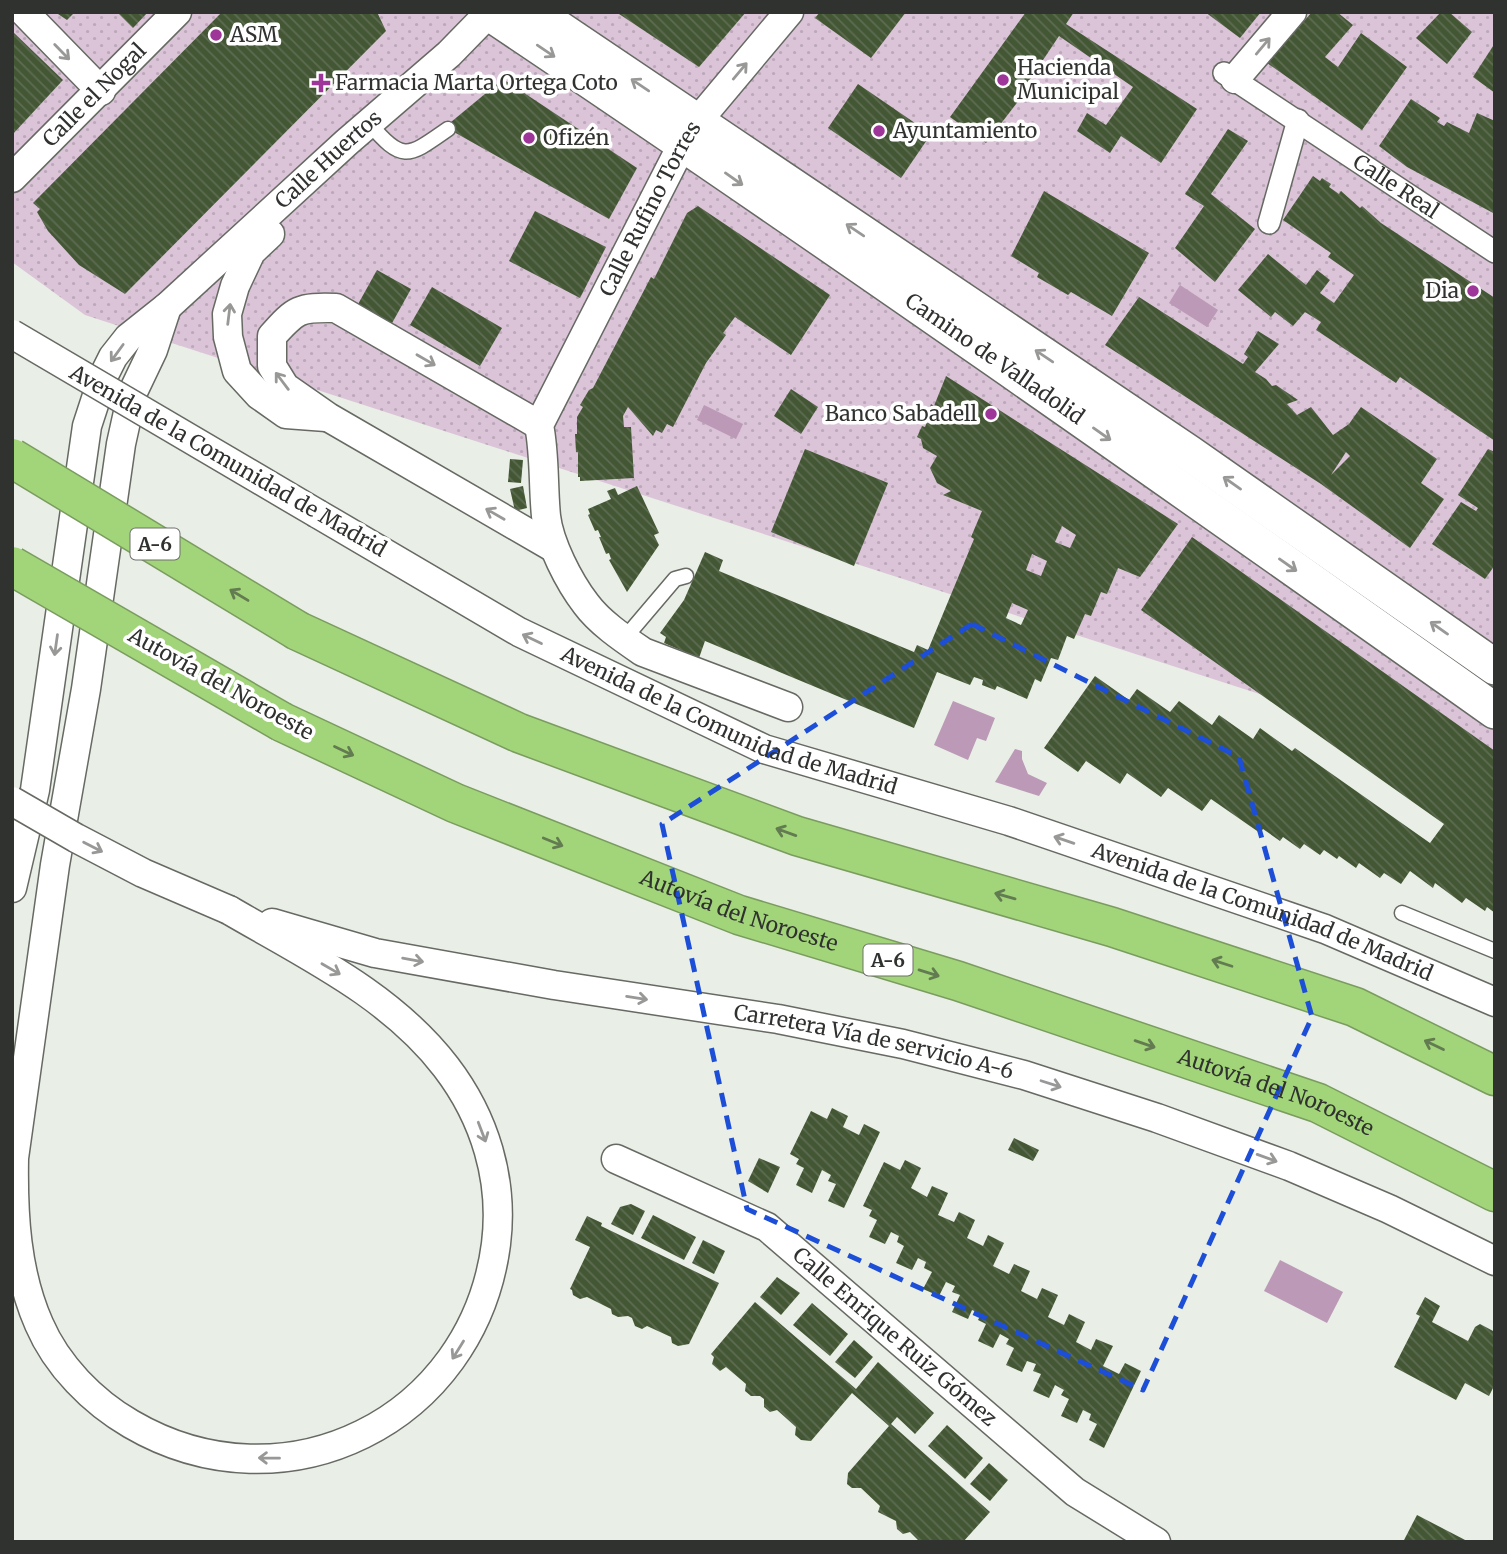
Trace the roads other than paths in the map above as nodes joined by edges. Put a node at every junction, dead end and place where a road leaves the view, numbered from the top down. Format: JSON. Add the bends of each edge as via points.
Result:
{"nodes":[{"id":1,"x":24,"y":12,"type":"edge"},
{"id":2,"x":177,"y":12,"type":"edge"},
{"id":3,"x":489,"y":12,"type":"edge"},
{"id":4,"x":534,"y":12,"type":"edge"},
{"id":5,"x":789,"y":12,"type":"edge"},
{"id":6,"x":1292,"y":12,"type":"edge"},
{"id":7,"x":1230,"y":76,"type":"joint"},
{"id":8,"x":100,"y":91,"type":"junction"},
{"id":9,"x":1298,"y":120,"type":"junction"},
{"id":10,"x":369,"y":123,"type":"junction"},
{"id":11,"x":448,"y":129,"type":"dead end"},
{"id":12,"x":690,"y":133,"type":"junction"},
{"id":13,"x":310,"y":176,"type":"junction"},
{"id":14,"x":12,"y":177,"type":"edge"},
{"id":15,"x":1269,"y":223,"type":"dead end"},
{"id":16,"x":1495,"y":252,"type":"edge"},
{"id":17,"x":167,"y":307,"type":"junction"},
{"id":18,"x":12,"y":334,"type":"edge"},
{"id":19,"x":328,"y":417,"type":"junction"},
{"id":20,"x":539,"y":425,"type":"junction"},
{"id":21,"x":12,"y":458,"type":"edge"},
{"id":22,"x":554,"y":548,"type":"junction"},
{"id":23,"x":12,"y":565,"type":"edge"},
{"id":24,"x":686,"y":576,"type":"dead end"},
{"id":25,"x":624,"y":639,"type":"junction"},
{"id":26,"x":1495,"y":667,"type":"edge"},
{"id":27,"x":788,"y":707,"type":"dead end"},
{"id":28,"x":1495,"y":711,"type":"edge"},
{"id":29,"x":12,"y":801,"type":"edge"},
{"id":30,"x":12,"y":888,"type":"edge"},
{"id":31,"x":229,"y":910,"type":"junction"},
{"id":32,"x":1402,"y":913,"type":"dead end"},
{"id":33,"x":1495,"y":951,"type":"edge"},
{"id":34,"x":1495,"y":1002,"type":"edge"},
{"id":35,"x":1495,"y":1076,"type":"edge"},
{"id":36,"x":616,"y":1159,"type":"dead end"},
{"id":37,"x":1495,"y":1192,"type":"edge"},
{"id":38,"x":1495,"y":1261,"type":"edge"},
{"id":39,"x":1156,"y":1542,"type":"edge"}],
"edges":[{"from":1,"to":8,"type":"street","one_way":true},
{"from":2,"to":8,"type":"street","name":"Calle el Nogal"},
{"from":3,"to":10,"type":"street","name":"Calle Huertos","via":[[449,54]]},
{"from":3,"to":12,"type":"street","name":"Camino de Valladolid","one_way":true},
{"from":12,"to":4,"type":"street","one_way":true},
{"from":12,"to":5,"type":"street","name":"Calle Rufino Torres","one_way":true},
{"from":7,"to":6,"type":"street","one_way":true},
{"from":7,"to":9,"type":"street","name":"Calle Real"},
{"from":8,"to":14,"type":"street","name":"Calle el Nogal"},
{"from":9,"to":15,"type":"street"},
{"from":9,"to":16,"type":"street","name":"Calle Real"},
{"from":10,"to":11,"type":"lane","via":[[388,145],[402,151],[418,150]]},
{"from":10,"to":13,"type":"street","name":"Calle Huertos"},
{"from":12,"to":20,"type":"street","name":"Calle Rufino Torres"},
{"from":26,"to":12,"type":"street","name":"Camino de Valladolid","one_way":true,"via":[[1189,453]]},
{"from":12,"to":28,"type":"street","name":"Camino de Valladolid","one_way":true},
{"from":13,"to":17,"type":"street","name":"Calle Huertos"},
{"from":19,"to":13,"type":"street","one_way":true,"via":[[286,414],[259,395],[237,371],[228,337],[232,295],[251,252],[300,208]]},
{"from":17,"to":30,"type":"street","name":"Calle Huertos","one_way":true,"via":[[128,338],[113,357],[87,426],[35,790]]},
{"from":31,"to":17,"type":"street","one_way":true,"via":[[347,979],[399,1016],[446,1066],[469,1102],[484,1133],[496,1183],[498,1225],[488,1284],[474,1325],[453,1359],[423,1394],[387,1421],[357,1438],[282,1458],[236,1458],[194,1451],[152,1436],[113,1413],[81,1385],[39,1326],[18,1254],[13,1158],[121,444],[132,394]]},
{"from":34,"to":18,"type":"street","name":"Avenida de la Comunidad de Madrid","one_way":true,"bridge":true,"via":[[1312,925],[1009,821],[764,749],[519,632]]},
{"from":19,"to":20,"type":"street","one_way":true,"via":[[285,387],[272,366],[272,336],[292,314],[310,308],[336,308]]},
{"from":22,"to":19,"type":"street","one_way":true},
{"from":20,"to":22,"type":"street"},
{"from":35,"to":21,"type":"highway","number":"A-6","one_way":true,"bridge":true,"via":[[1355,1007],[1111,927],[797,836],[519,733],[298,631]]},
{"from":22,"to":25,"type":"street","via":[[586,604]]},
{"from":23,"to":37,"type":"highway","name":"Autovía del Noroeste","number":"A-6","one_way":true,"bridge":true,"via":[[282,722],[455,803],[739,915],[958,981],[1318,1103]]},
{"from":24,"to":25,"type":"lane","via":[[675,579]]},
{"from":25,"to":27,"type":"street","via":[[643,652]]},
{"from":29,"to":31,"type":"street","one_way":true,"bridge":true,"via":[[143,873]]},
{"from":31,"to":38,"type":"street","name":"Carretera Vía de servicio A-6","one_way":true,"via":[[375,953],[778,1019],[1024,1075],[1289,1166]]},
{"from":32,"to":33,"type":"lane"},
{"from":36,"to":39,"type":"street","name":"Calle Enrique Ruiz Gómez","via":[[767,1227],[1075,1492]]}]}
